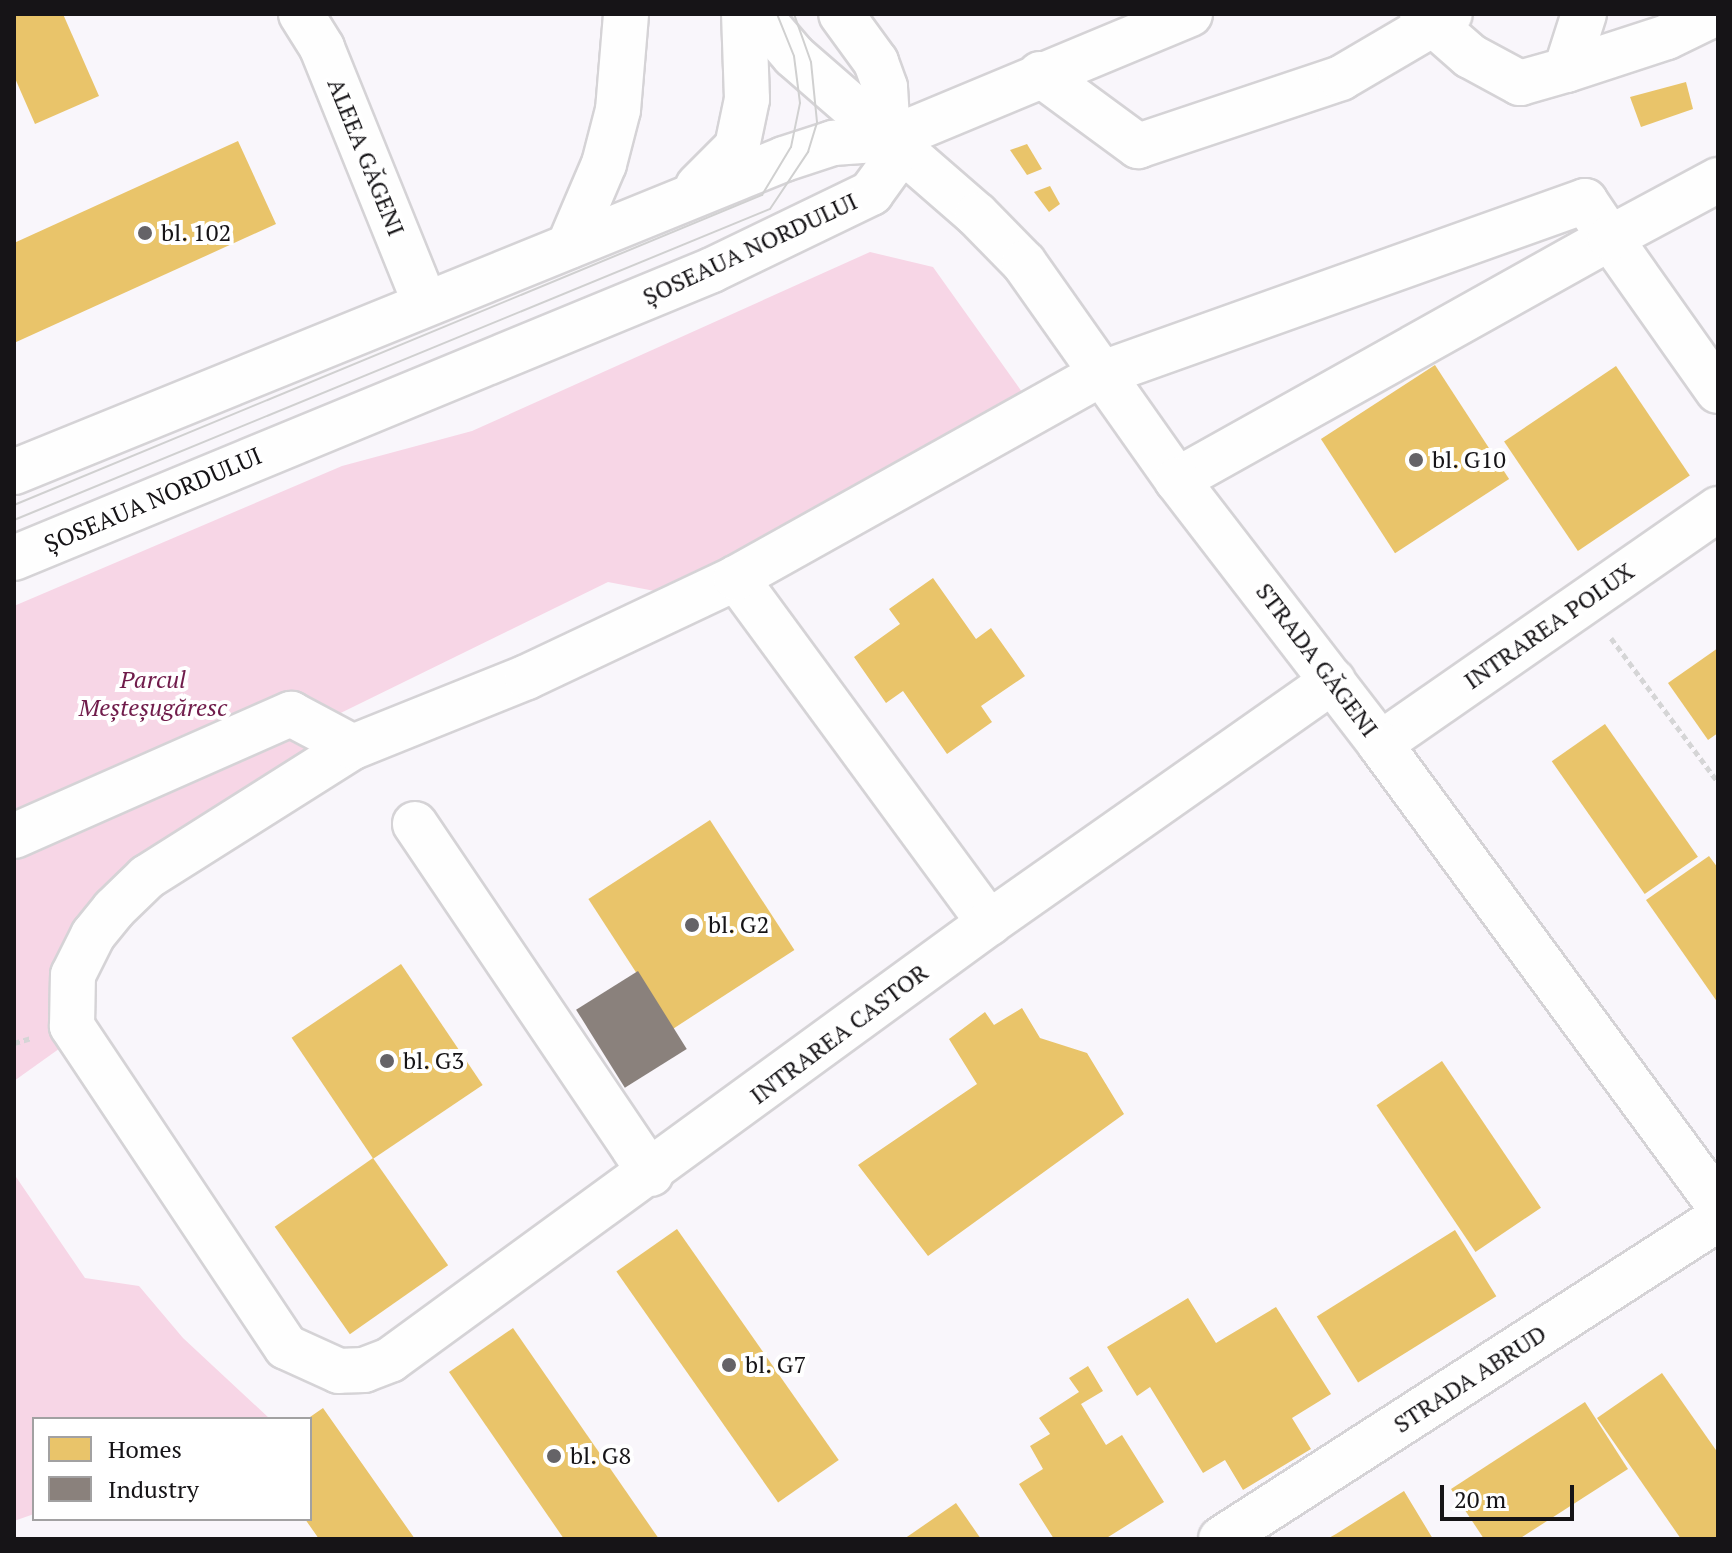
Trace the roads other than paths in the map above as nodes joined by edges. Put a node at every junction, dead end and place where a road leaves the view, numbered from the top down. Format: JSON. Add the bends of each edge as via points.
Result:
{"nodes":[{"id":1,"x":301,"y":14,"type":"edge"},
{"id":2,"x":626,"y":14,"type":"edge"},
{"id":3,"x":744,"y":14,"type":"edge"},
{"id":4,"x":758,"y":14,"type":"edge"},
{"id":5,"x":841,"y":14,"type":"edge"},
{"id":6,"x":1190,"y":14,"type":"edge"},
{"id":7,"x":1584,"y":14,"type":"edge"},
{"id":8,"x":1714,"y":14,"type":"edge"},
{"id":9,"x":1435,"y":17,"type":"edge"},
{"id":10,"x":1668,"y":26,"type":"edge"},
{"id":11,"x":1124,"y":28,"type":"edge"},
{"id":12,"x":1566,"y":70,"type":"junction"},
{"id":13,"x":1040,"y":74,"type":"junction"},
{"id":14,"x":890,"y":139,"type":"junction"},
{"id":15,"x":1718,"y":180,"type":"edge"},
{"id":16,"x":685,"y":198,"type":"junction"},
{"id":17,"x":1610,"y":238,"type":"junction"},
{"id":18,"x":569,"y":246,"type":"junction"},
{"id":19,"x":425,"y":303,"type":"junction"},
{"id":20,"x":1103,"y":373,"type":"junction"},
{"id":21,"x":1718,"y":391,"type":"edge"},
{"id":22,"x":14,"y":472,"type":"edge"},
{"id":23,"x":1177,"y":480,"type":"junction"},
{"id":24,"x":1718,"y":509,"type":"edge"},
{"id":25,"x":14,"y":558,"type":"edge"},
{"id":26,"x":736,"y":578,"type":"junction"},
{"id":27,"x":1333,"y":681,"type":"junction"},
{"id":28,"x":1380,"y":744,"type":"junction"},
{"id":29,"x":353,"y":747,"type":"junction"},
{"id":30,"x":415,"y":824,"type":"dead end"},
{"id":31,"x":14,"y":836,"type":"edge"},
{"id":32,"x":989,"y":923,"type":"junction"},
{"id":33,"x":651,"y":1174,"type":"junction"},
{"id":34,"x":1718,"y":1204,"type":"edge"},
{"id":35,"x":1718,"y":1219,"type":"edge"},
{"id":36,"x":1221,"y":1539,"type":"edge"}],
"edges":[{"from":1,"to":19,"type":"main road","name":"ALEEA GĂGENI","via":[[322,48]]},
{"from":2,"to":18,"type":"main road","via":[[618,110],[604,164]]},
{"from":3,"to":16,"type":"main road","via":[[747,99],[737,147]]},
{"from":4,"to":14,"type":"main road","name":"STRADA GĂGENI","via":[[794,56]]},
{"from":5,"to":14,"type":"main road","via":[[876,62],[885,87]]},
{"from":6,"to":11,"type":"main road"},
{"from":7,"to":12,"type":"main road"},
{"from":8,"to":10,"type":"main road"},
{"from":9,"to":12,"type":"main road","via":[[1470,56],[1520,83]]},
{"from":9,"to":13,"type":"main road","via":[[1341,78],[1138,146]]},
{"from":10,"to":12,"type":"main road"},
{"from":11,"to":13,"type":"main road"},
{"from":13,"to":14,"type":"main road"},
{"from":14,"to":16,"type":"main road","via":[[833,143]]},
{"from":14,"to":20,"type":"main road","name":"STRADA GĂGENI","via":[[1024,263]]},
{"from":14,"to":25,"type":"main road","name":"ȘOSEAUA NORDULUI","via":[[890,167],[883,181],[841,211],[712,270]]},
{"from":15,"to":17,"type":"main road"},
{"from":16,"to":18,"type":"main road"},
{"from":17,"to":20,"type":"main road","via":[[1585,201]]},
{"from":17,"to":21,"type":"main road"},
{"from":17,"to":23,"type":"main road"},
{"from":18,"to":19,"type":"main road"},
{"from":19,"to":22,"type":"main road"},
{"from":20,"to":23,"type":"main road","name":"STRADA GĂGENI"},
{"from":20,"to":26,"type":"main road"},
{"from":23,"to":27,"type":"main road","name":"STRADA GĂGENI"},
{"from":24,"to":28,"type":"main road","name":"INTRAREA POLUX"},
{"from":26,"to":29,"type":"main road","via":[[527,677]]},
{"from":26,"to":32,"type":"main road"},
{"from":27,"to":28,"type":"main road","name":"STRADA GĂGENI"},
{"from":27,"to":32,"type":"main road","name":"INTRAREA CASTOR"},
{"from":28,"to":34,"type":"main road","name":"STRADA GĂGENI"},
{"from":29,"to":31,"type":"main road","via":[[291,714]]},
{"from":29,"to":33,"type":"main road","name":"INTRAREA CASTOR","via":[[147,877],[93,935],[73,975],[72,1026],[286,1347],[339,1371],[364,1370],[390,1360]]},
{"from":30,"to":33,"type":"main road"},
{"from":32,"to":33,"type":"main road","name":"INTRAREA CASTOR"},
{"from":35,"to":36,"type":"main road","name":"STRADA ABRUD"}]}
